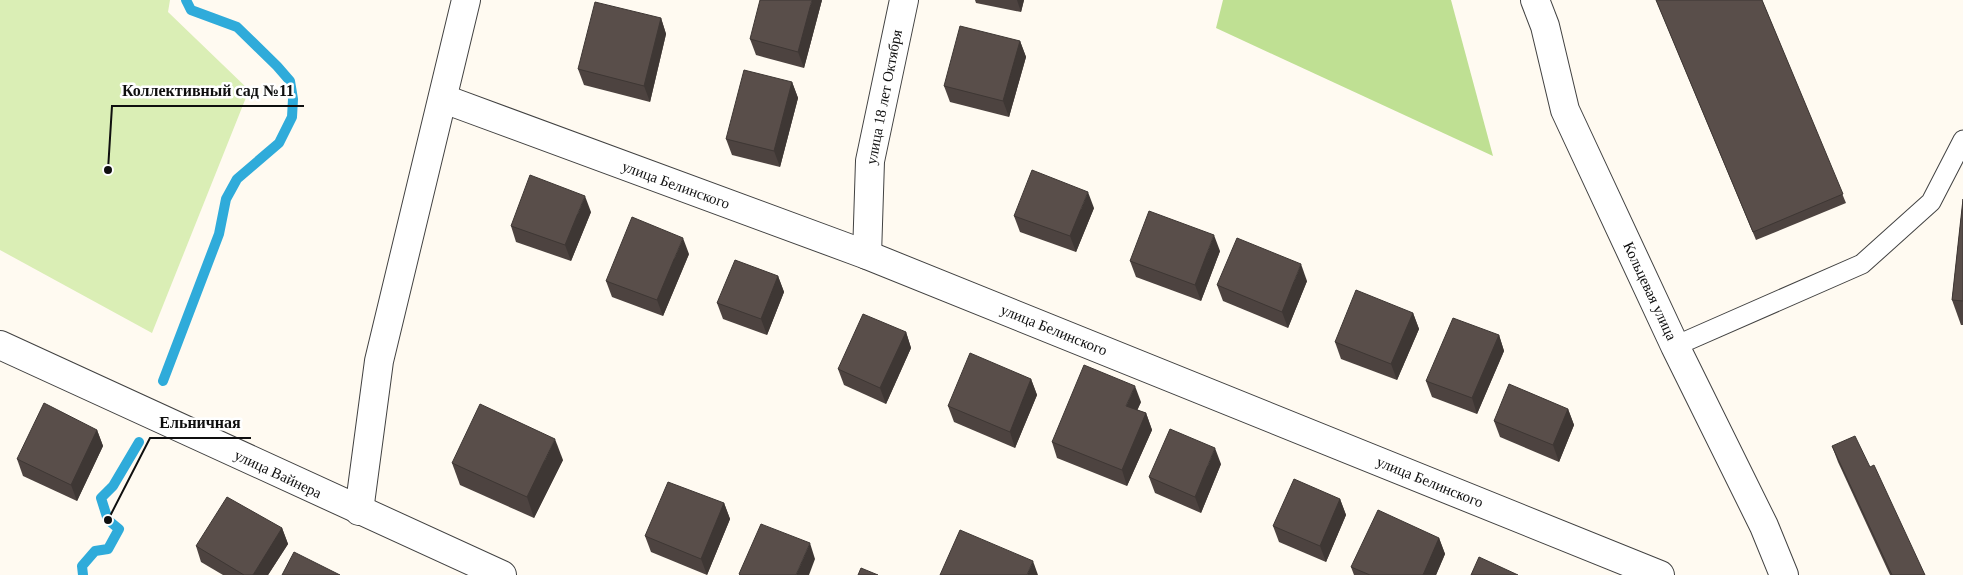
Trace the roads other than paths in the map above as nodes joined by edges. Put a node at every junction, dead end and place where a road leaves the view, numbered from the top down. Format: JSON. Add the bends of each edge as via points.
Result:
{"nodes":[{"id":1,"x":466,"y":0,"type":"edge"},
{"id":2,"x":904,"y":0,"type":"edge"},
{"id":3,"x":1535,"y":0,"type":"edge"},
{"id":4,"x":444,"y":99,"type":"junction"},
{"id":5,"x":1963,"y":140,"type":"edge"},
{"id":6,"x":867,"y":255,"type":"junction"},
{"id":7,"x":0,"y":346,"type":"edge"},
{"id":8,"x":1676,"y":346,"type":"junction"},
{"id":9,"x":359,"y":511,"type":"junction"},
{"id":10,"x":502,"y":575,"type":"edge"},
{"id":11,"x":1660,"y":575,"type":"edge"},
{"id":12,"x":1784,"y":575,"type":"edge"}],
"edges":[{"from":1,"to":4,"type":"street"},
{"from":2,"to":6,"type":"street","name":"улица 18 лет Октября","via":[[870,161]]},
{"from":3,"to":8,"type":"street","name":"Кольцевая улица","via":[[1545,26],[1564,110]]},
{"from":4,"to":6,"type":"street","name":"улица Белинского"},
{"from":4,"to":9,"type":"street","via":[[380,361]]},
{"from":5,"to":8,"type":"lane","via":[[1931,202],[1862,264]]},
{"from":6,"to":11,"type":"street","name":"улица Белинского"},
{"from":7,"to":9,"type":"street","name":"улица Вайнера"},
{"from":8,"to":12,"type":"street","name":"Кольцевая улица","via":[[1764,526]]},
{"from":9,"to":10,"type":"street","name":"улица Вайнера"}]}
